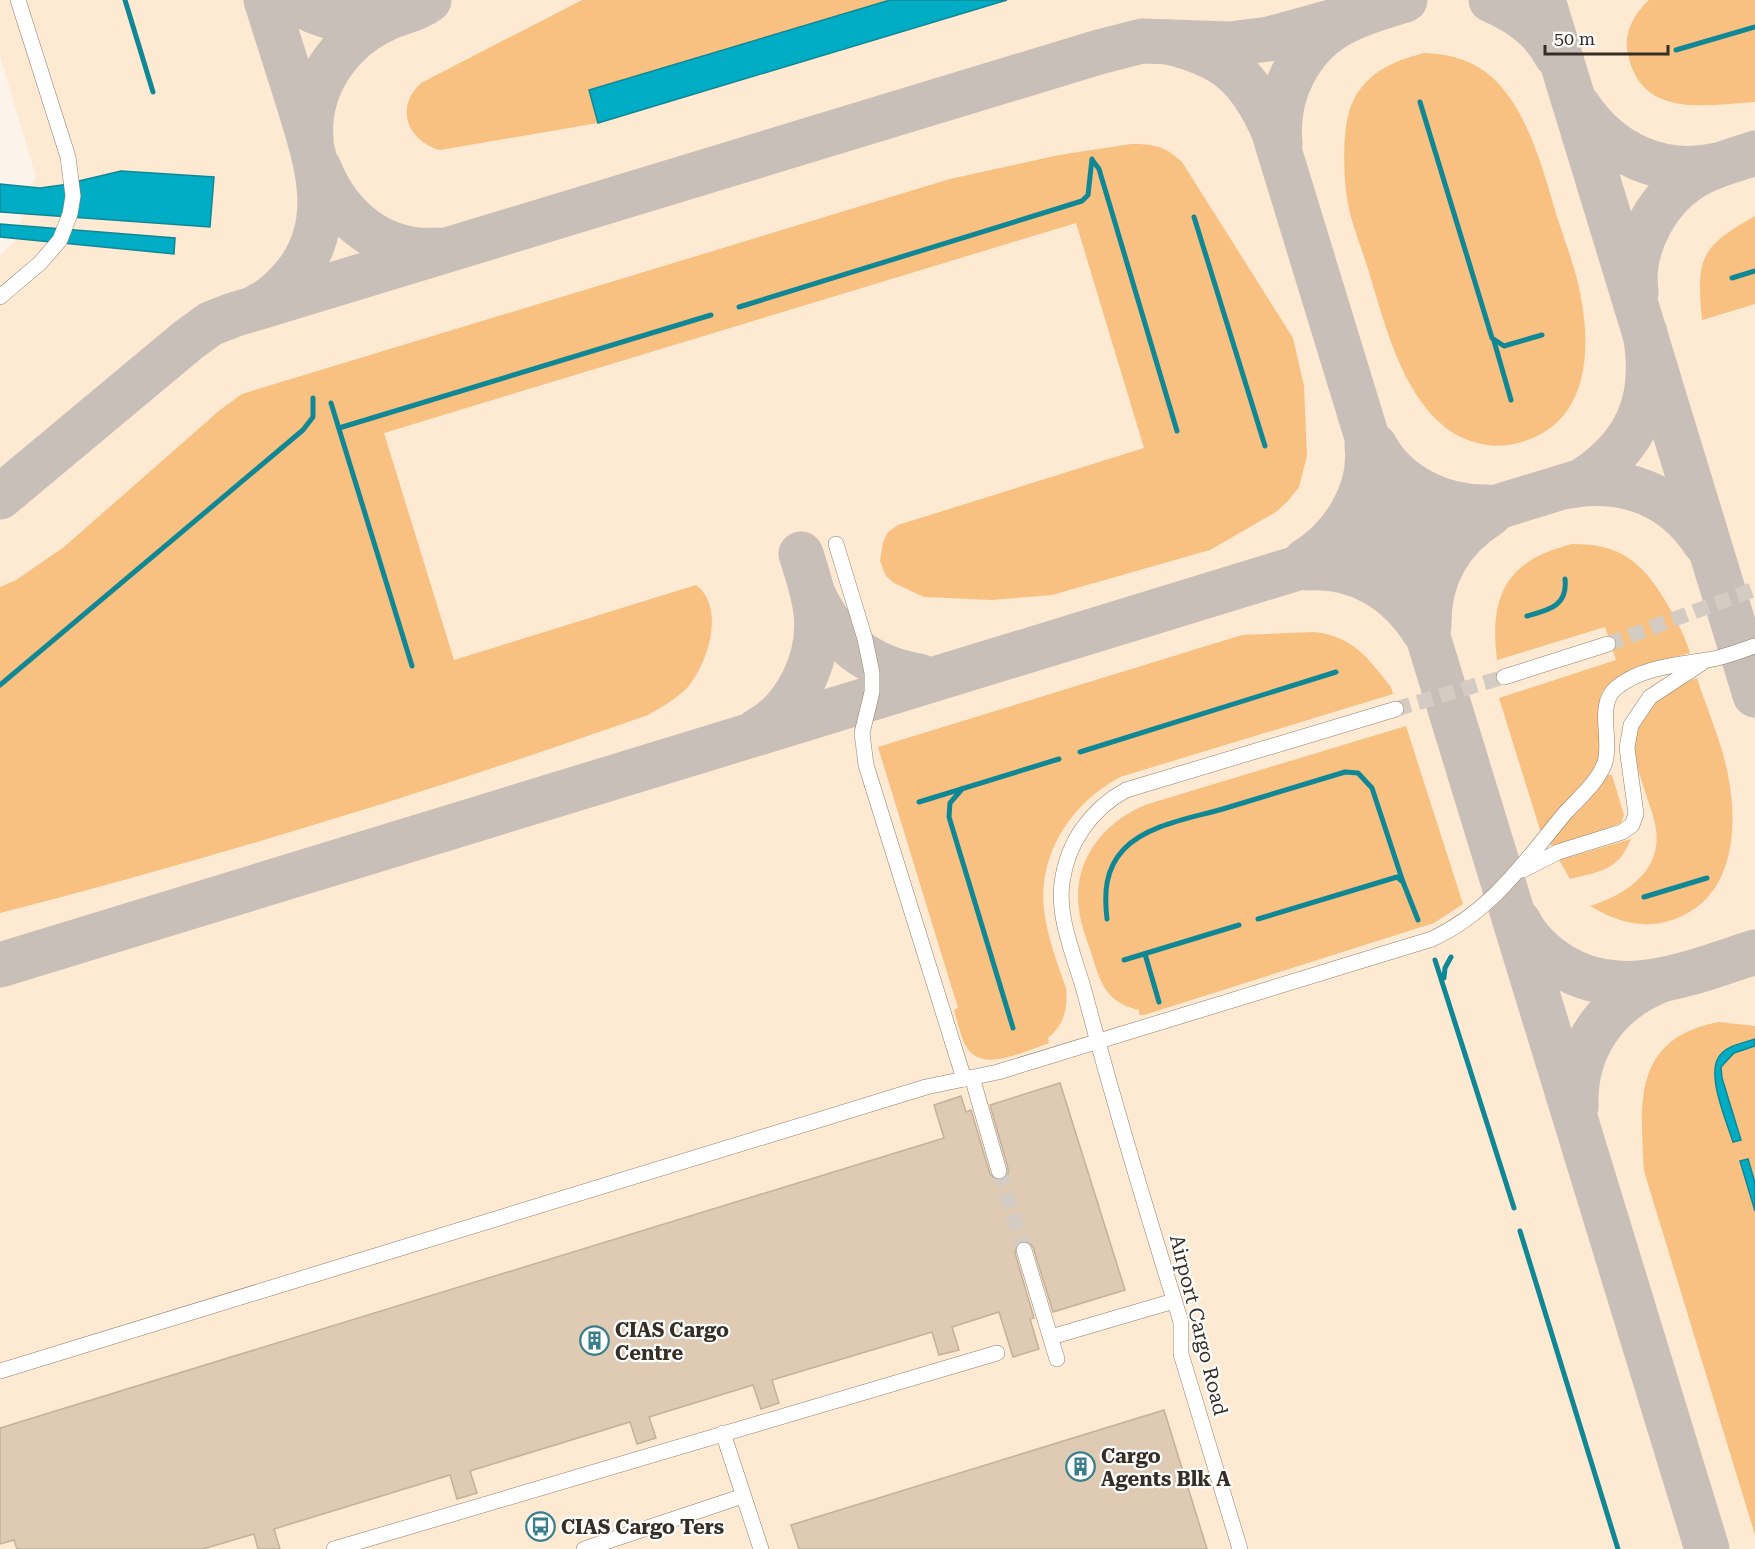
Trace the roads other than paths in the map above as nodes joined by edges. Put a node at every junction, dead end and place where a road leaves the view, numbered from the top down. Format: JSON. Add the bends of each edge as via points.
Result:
{"nodes":[{"id":1,"x":18,"y":0,"type":"edge"},
{"id":2,"x":0,"y":297,"type":"edge"},
{"id":3,"x":836,"y":544,"type":"dead end"},
{"id":4,"x":1608,"y":644,"type":"tunnel mouth"},
{"id":5,"x":1755,"y":646,"type":"edge"},
{"id":6,"x":1708,"y":660,"type":"junction"},
{"id":7,"x":1504,"y":677,"type":"tunnel mouth"},
{"id":8,"x":1396,"y":709,"type":"tunnel mouth"},
{"id":9,"x":1520,"y":872,"type":"junction"},
{"id":10,"x":1098,"y":1042,"type":"junction"},
{"id":11,"x":968,"y":1078,"type":"junction"},
{"id":12,"x":999,"y":1171,"type":"tunnel mouth"},
{"id":13,"x":1024,"y":1250,"type":"tunnel mouth"},
{"id":14,"x":1174,"y":1300,"type":"junction"},
{"id":15,"x":1051,"y":1337,"type":"junction"},
{"id":16,"x":997,"y":1353,"type":"dead end"},
{"id":17,"x":1057,"y":1359,"type":"dead end"},
{"id":18,"x":0,"y":1371,"type":"edge"},
{"id":19,"x":723,"y":1433,"type":"junction"},
{"id":20,"x":743,"y":1496,"type":"junction"},
{"id":21,"x":334,"y":1549,"type":"edge"},
{"id":22,"x":584,"y":1549,"type":"edge"},
{"id":23,"x":761,"y":1549,"type":"edge"},
{"id":24,"x":1240,"y":1549,"type":"edge"}],
"edges":[{"from":1,"to":2,"type":"lane","via":[[68,157],[72,178],[70,214],[50,254]]},
{"from":3,"to":11,"type":"lane","via":[[872,674],[872,692],[862,733],[866,765]]},
{"from":4,"to":7,"type":"lane"},
{"from":5,"to":6,"type":"lane"},
{"from":6,"to":9,"type":"lane","via":[[1677,663],[1623,683],[1611,693],[1606,709],[1607,751],[1603,768]]},
{"from":6,"to":9,"type":"lane","via":[[1660,688],[1630,725],[1627,748],[1636,814],[1632,825],[1622,832],[1558,852]]},
{"from":8,"to":10,"type":"lane","name":"Airport Cargo Road","via":[[1138,785],[1113,797],[1089,819],[1065,866],[1062,910]]},
{"from":9,"to":10,"type":"lane","via":[[1472,915],[1432,939]]},
{"from":10,"to":11,"type":"lane"},
{"from":10,"to":14,"type":"lane","name":"Airport Cargo Road"},
{"from":11,"to":12,"type":"lane"},
{"from":11,"to":18,"type":"lane","via":[[903,1094]]},
{"from":13,"to":15,"type":"lane"},
{"from":14,"to":15,"type":"lane"},
{"from":14,"to":24,"type":"lane","name":"Airport Cargo Road","via":[[1181,1322],[1181,1354]]},
{"from":15,"to":17,"type":"lane"},
{"from":16,"to":19,"type":"lane"},
{"from":19,"to":20,"type":"lane"},
{"from":19,"to":21,"type":"lane"},
{"from":20,"to":22,"type":"lane"},
{"from":20,"to":23,"type":"lane"}]}
